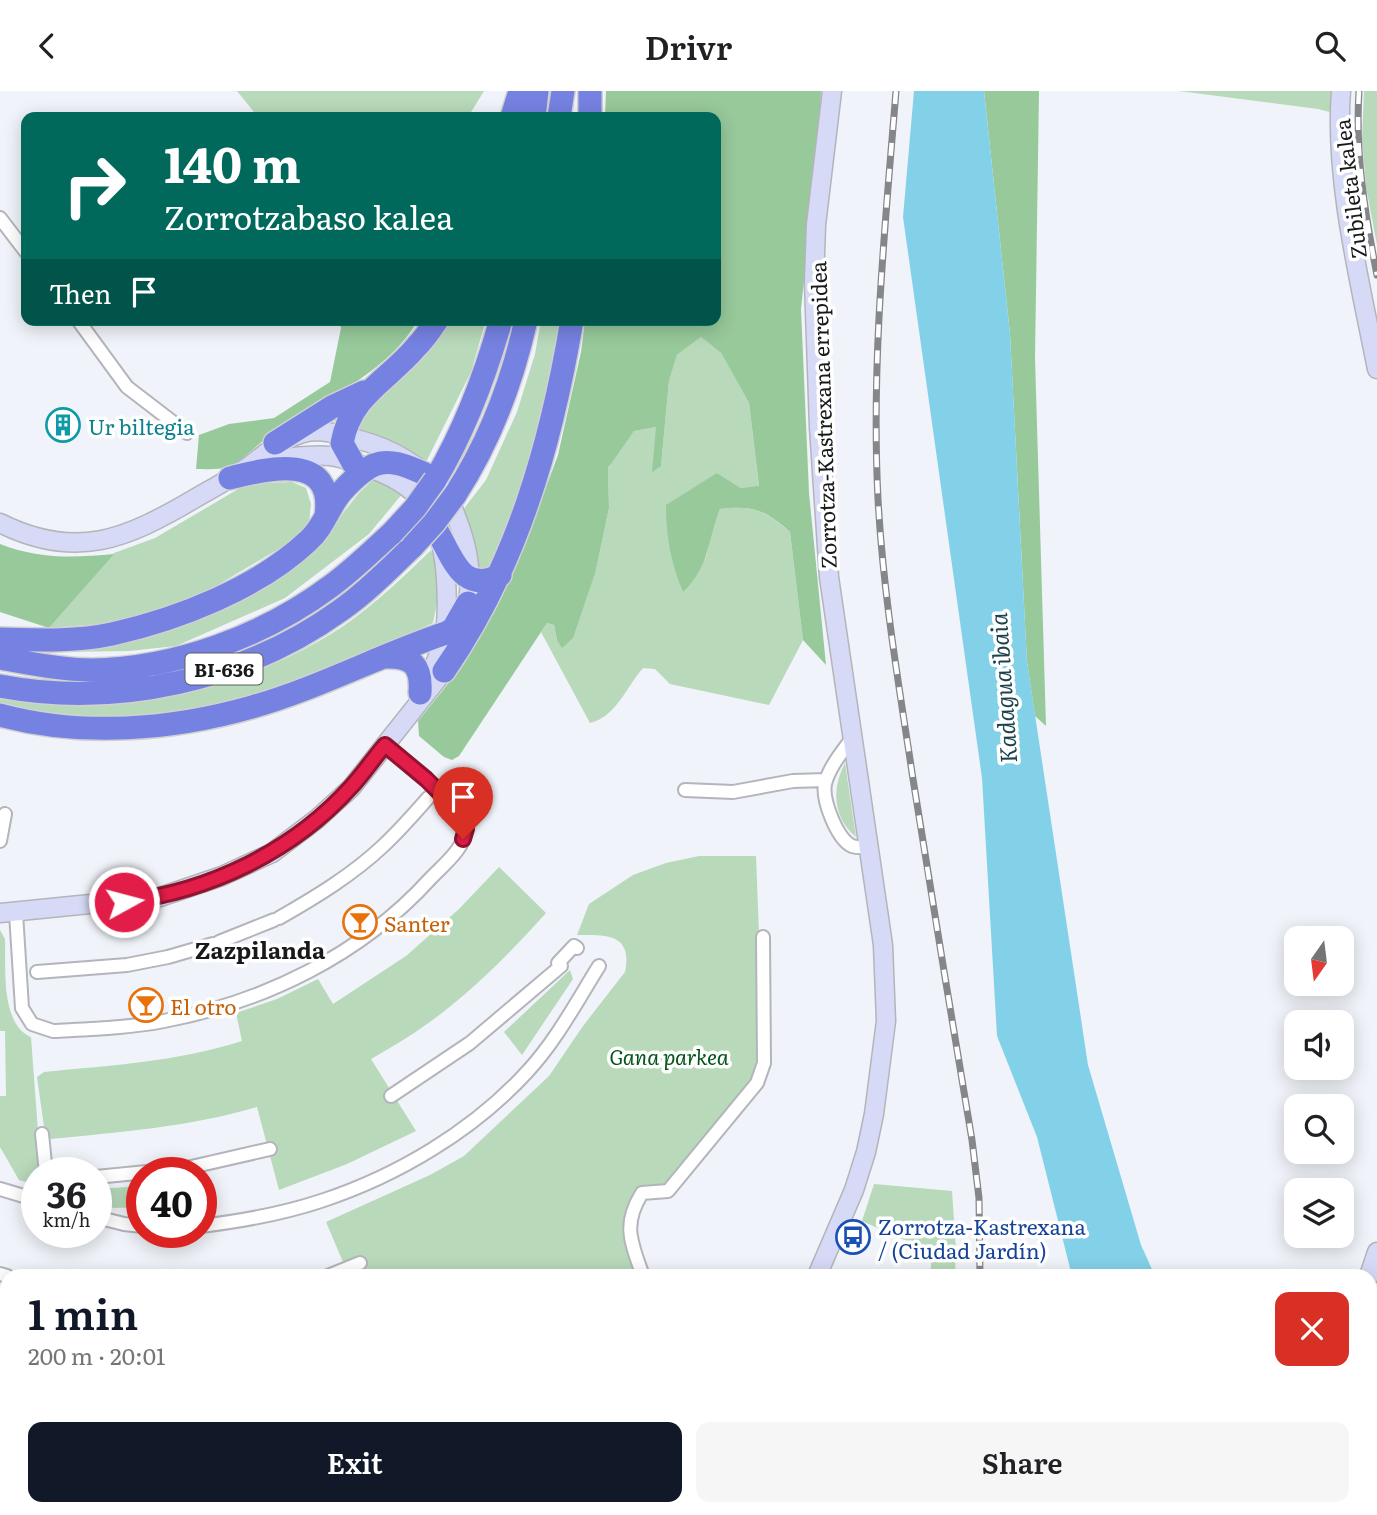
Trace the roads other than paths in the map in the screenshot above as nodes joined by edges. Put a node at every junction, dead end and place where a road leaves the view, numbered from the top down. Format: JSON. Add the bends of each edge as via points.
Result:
{"nodes":[{"id":1,"x":520,"y":91,"type":"edge"},
{"id":2,"x":537,"y":91,"type":"edge"},
{"id":3,"x":562,"y":91,"type":"edge"},
{"id":4,"x":590,"y":91,"type":"edge"},
{"id":5,"x":832,"y":91,"type":"edge"},
{"id":6,"x":1341,"y":91,"type":"edge"},
{"id":7,"x":514,"y":112,"type":"edge"},
{"id":8,"x":535,"y":112,"type":"edge"},
{"id":9,"x":560,"y":112,"type":"edge"},
{"id":10,"x":590,"y":112,"type":"edge"},
{"id":11,"x":0,"y":218,"type":"edge"},
{"id":12,"x":21,"y":245,"type":"edge"},
{"id":13,"x":82,"y":326,"type":"edge"},
{"id":14,"x":433,"y":326,"type":"edge"},
{"id":15,"x":499,"y":326,"type":"edge"},
{"id":16,"x":525,"y":326,"type":"edge"},
{"id":17,"x":571,"y":326,"type":"edge"},
{"id":18,"x":1377,"y":369,"type":"edge"},
{"id":19,"x":373,"y":387,"type":"junction"},
{"id":20,"x":187,"y":433,"type":"dead end"},
{"id":21,"x":344,"y":435,"type":"junction"},
{"id":22,"x":275,"y":443,"type":"junction"},
{"id":23,"x":251,"y":465,"type":"junction"},
{"id":24,"x":361,"y":465,"type":"junction"},
{"id":25,"x":430,"y":477,"type":"junction"},
{"id":26,"x":230,"y":478,"type":"junction"},
{"id":27,"x":326,"y":516,"type":"junction"},
{"id":28,"x":0,"y":523,"type":"edge"},
{"id":29,"x":437,"y":531,"type":"junction"},
{"id":30,"x":500,"y":575,"type":"junction"},
{"id":31,"x":471,"y":579,"type":"junction"},
{"id":32,"x":468,"y":603,"type":"junction"},
{"id":33,"x":446,"y":633,"type":"junction"},
{"id":34,"x":0,"y":639,"type":"edge"},
{"id":35,"x":382,"y":657,"type":"junction"},
{"id":36,"x":0,"y":658,"type":"edge"},
{"id":37,"x":444,"y":670,"type":"junction"},
{"id":38,"x":0,"y":686,"type":"edge"},
{"id":39,"x":419,"y":699,"type":"junction"},
{"id":40,"x":0,"y":716,"type":"edge"},
{"id":41,"x":853,"y":737,"type":"junction"},
{"id":42,"x":385,"y":745,"type":"junction"},
{"id":43,"x":826,"y":780,"type":"junction"},
{"id":44,"x":685,"y":790,"type":"dead end"},
{"id":45,"x":428,"y":798,"type":"dead end"},
{"id":46,"x":5,"y":814,"type":"dead end"},
{"id":47,"x":0,"y":841,"type":"edge"},
{"id":48,"x":869,"y":847,"type":"junction"},
{"id":49,"x":8,"y":913,"type":"edge"},
{"id":50,"x":764,"y":937,"type":"dead end"},
{"id":51,"x":577,"y":948,"type":"dead end"},
{"id":52,"x":598,"y":966,"type":"dead end"},
{"id":53,"x":37,"y":972,"type":"dead end"},
{"id":54,"x":391,"y":1096,"type":"dead end"},
{"id":55,"x":42,"y":1134,"type":"dead end"},
{"id":56,"x":269,"y":1149,"type":"dead end"},
{"id":57,"x":44,"y":1157,"type":"edge"},
{"id":58,"x":112,"y":1175,"type":"edge"},
{"id":59,"x":0,"y":1189,"type":"edge"},
{"id":60,"x":21,"y":1195,"type":"edge"},
{"id":61,"x":217,"y":1224,"type":"edge"},
{"id":62,"x":1377,"y":1252,"type":"edge"},
{"id":63,"x":360,"y":1263,"type":"dead end"},
{"id":64,"x":345,"y":1269,"type":"edge"},
{"id":65,"x":641,"y":1269,"type":"edge"},
{"id":66,"x":820,"y":1269,"type":"edge"},
{"id":67,"x":1371,"y":1269,"type":"edge"}],
"edges":[{"from":1,"to":7,"type":"highway"},
{"from":2,"to":8,"type":"highway"},
{"from":3,"to":9,"type":"highway"},
{"from":4,"to":10,"type":"highway"},
{"from":5,"to":41,"type":"street","name":"Zorrotza-Kastrexana errepidea","via":[[816,225],[817,381],[829,577]]},
{"from":6,"to":18,"type":"street","name":"Zubileta kalea","via":[[1347,204]]},
{"from":11,"to":12,"type":"street"},
{"from":13,"to":20,"type":"street","via":[[127,387]]},
{"from":14,"to":19,"type":"highway","via":[[417,348]]},
{"from":15,"to":25,"type":"highway","number":"BI-636","via":[[487,369],[450,455]]},
{"from":16,"to":38,"type":"highway","number":"BI-636","bridge":true,"via":[[502,403],[455,495],[413,546],[341,610],[286,644],[229,668],[148,690],[64,694]]},
{"from":17,"to":30,"type":"highway","via":[[533,490]]},
{"from":19,"to":21,"type":"highway","via":[[351,413]]},
{"from":19,"to":22,"type":"highway"},
{"from":21,"to":22,"type":"street","via":[[304,432]]},
{"from":21,"to":24,"type":"highway","via":[[342,443]]},
{"from":21,"to":25,"type":"street","via":[[384,447]]},
{"from":22,"to":23,"type":"street"},
{"from":23,"to":24,"type":"street","via":[[271,459],[331,456]]},
{"from":23,"to":26,"type":"street"},
{"from":24,"to":25,"type":"highway","via":[[398,463]]},
{"from":24,"to":27,"type":"highway"},
{"from":24,"to":29,"type":"street","via":[[413,490],[430,510]]},
{"from":25,"to":31,"type":"street","via":[[447,494],[467,544]]},
{"from":25,"to":36,"type":"highway","number":"BI-636","bridge":true,"via":[[415,508],[331,586],[259,629],[221,645],[182,657],[90,670]]},
{"from":26,"to":27,"type":"highway","via":[[282,467],[304,471],[319,480],[328,501]]},
{"from":26,"to":28,"type":"street","via":[[165,516],[108,540],[43,540]]},
{"from":27,"to":34,"type":"highway","via":[[305,544],[219,600],[111,634],[47,641]]},
{"from":29,"to":31,"type":"highway","via":[[458,570]]},
{"from":29,"to":33,"type":"street","via":[[444,550]]},
{"from":30,"to":31,"type":"highway","via":[[487,581]]},
{"from":30,"to":37,"type":"highway"},
{"from":31,"to":32,"type":"street"},
{"from":32,"to":33,"type":"highway"},
{"from":32,"to":37,"type":"street","via":[[463,630]]},
{"from":33,"to":35,"type":"highway"},
{"from":33,"to":39,"type":"street"},
{"from":35,"to":39,"type":"highway","via":[[402,656],[413,663],[421,678]]},
{"from":35,"to":40,"type":"highway","via":[[253,707],[185,722],[98,728]]},
{"from":37,"to":39,"type":"street"},
{"from":39,"to":42,"type":"street"},
{"from":41,"to":43,"type":"street"},
{"from":41,"to":48,"type":"street","name":"Zorrotza-Kastrexana errepidea"},
{"from":42,"to":49,"type":"street","via":[[351,788],[317,819],[245,867],[160,897]]},
{"from":42,"to":49,"type":"street","via":[[460,813],[466,829],[459,848],[409,902],[367,937],[271,989],[162,1021],[53,1031],[40,1028],[22,1008],[21,973]]},
{"from":43,"to":44,"type":"street","via":[[733,792]]},
{"from":43,"to":48,"type":"street","via":[[828,812],[845,841]]},
{"from":45,"to":53,"type":"street","via":[[355,869],[277,919],[168,957]]},
{"from":46,"to":47,"type":"street"},
{"from":48,"to":66,"type":"street","name":"Zorrotza-Kastrexana errepidea","via":[[884,969],[882,1066],[854,1190]]},
{"from":50,"to":65,"type":"street","via":[[764,1063],[757,1083],[668,1191],[642,1193],[631,1210],[631,1239]]},
{"from":51,"to":54,"type":"street","via":[[470,1043]]},
{"from":52,"to":61,"type":"street","via":[[528,1072],[442,1144],[322,1201]]},
{"from":55,"to":57,"type":"street"},
{"from":56,"to":58,"type":"street","via":[[187,1168]]},
{"from":59,"to":60,"type":"street"},
{"from":62,"to":67,"type":"street"},
{"from":63,"to":64,"type":"street"}]}
